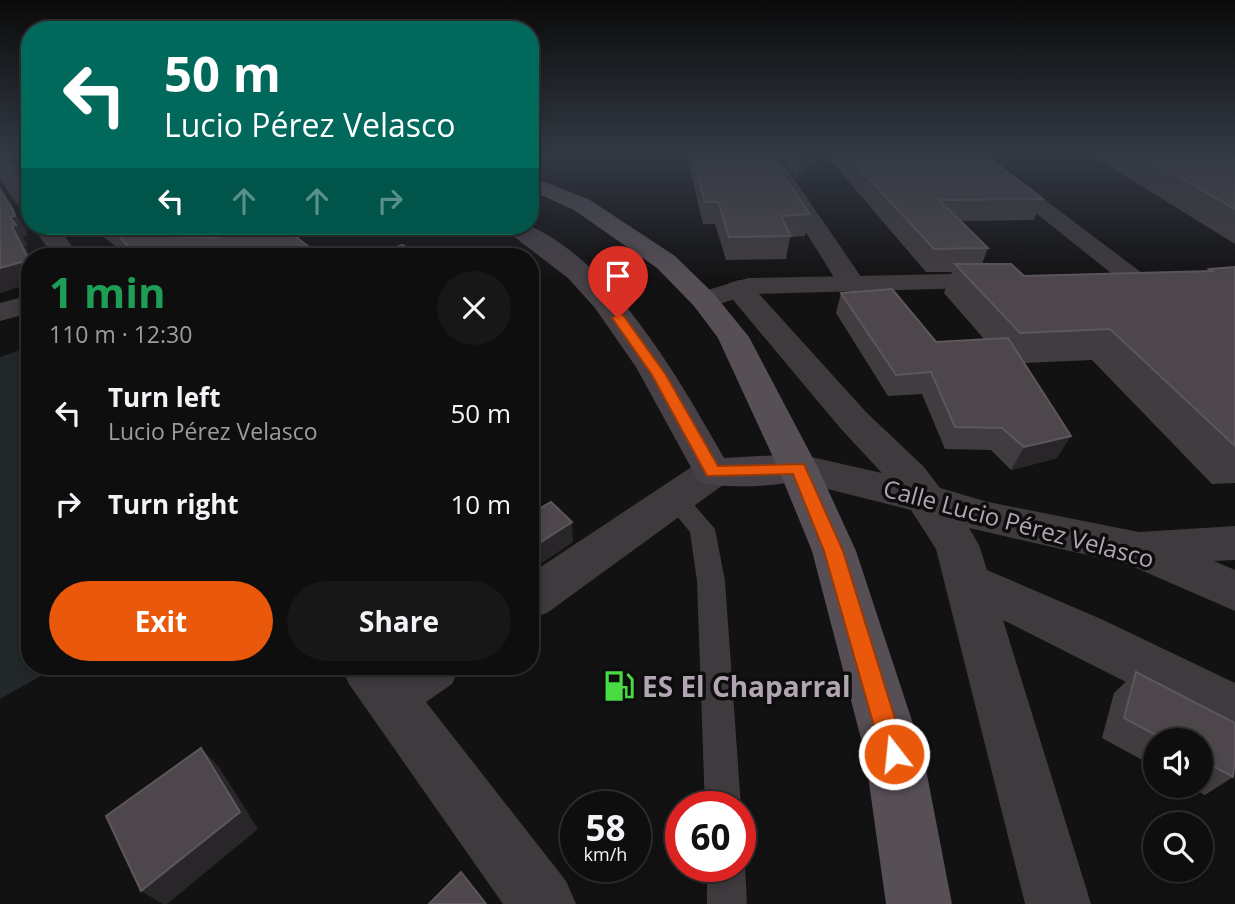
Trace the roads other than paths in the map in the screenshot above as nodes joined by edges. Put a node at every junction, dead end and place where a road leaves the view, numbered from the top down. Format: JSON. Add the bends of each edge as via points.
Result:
{"nodes":[{"id":1,"x":562,"y":196,"type":"edge"},
{"id":2,"x":795,"y":196,"type":"edge"},
{"id":3,"x":1031,"y":196,"type":"edge"},
{"id":4,"x":277,"y":235,"type":"edge"},
{"id":5,"x":525,"y":235,"type":"edge"},
{"id":6,"x":228,"y":248,"type":"edge"},
{"id":7,"x":1095,"y":279,"type":"edge"},
{"id":8,"x":1028,"y":281,"type":"edge"},
{"id":9,"x":852,"y":284,"type":"junction"},
{"id":10,"x":721,"y":294,"type":"junction"},
{"id":11,"x":21,"y":306,"type":"edge"},
{"id":12,"x":0,"y":312,"type":"edge"},
{"id":13,"x":798,"y":468,"type":"junction"},
{"id":14,"x":713,"y":472,"type":"junction"},
{"id":15,"x":674,"y":498,"type":"junction"},
{"id":16,"x":925,"y":499,"type":"junction"},
{"id":17,"x":1235,"y":544,"type":"edge"},
{"id":18,"x":1135,"y":548,"type":"junction"},
{"id":19,"x":969,"y":583,"type":"junction"},
{"id":20,"x":1235,"y":591,"type":"edge"},
{"id":21,"x":539,"y":593,"type":"edge"},
{"id":22,"x":397,"y":677,"type":"edge"},
{"id":23,"x":1235,"y":711,"type":"edge"},
{"id":24,"x":722,"y":791,"type":"edge"},
{"id":25,"x":726,"y":882,"type":"edge"},
{"id":26,"x":543,"y":904,"type":"edge"},
{"id":27,"x":727,"y":904,"type":"edge"},
{"id":28,"x":919,"y":904,"type":"edge"},
{"id":29,"x":1058,"y":904,"type":"edge"}],
"edges":[{"from":1,"to":10,"type":"main road"},
{"from":2,"to":9,"type":"street"},
{"from":3,"to":7,"type":"street","via":[[1148,279]]},
{"from":4,"to":6,"type":"street"},
{"from":5,"to":14,"type":"main road","via":[[577,270],[604,299],[659,375]]},
{"from":8,"to":9,"type":"street"},
{"from":9,"to":10,"type":"street"},
{"from":10,"to":13,"type":"main road","via":[[733,337]]},
{"from":10,"to":16,"type":"street","via":[[910,477]]},
{"from":11,"to":12,"type":"street"},
{"from":13,"to":14,"type":"main road"},
{"from":13,"to":16,"type":"street","name":"Calle Lucio Pérez Velasco"},
{"from":13,"to":28,"type":"main road","via":[[834,551],[894,754]]},
{"from":14,"to":15,"type":"street"},
{"from":15,"to":21,"type":"street"},
{"from":15,"to":24,"type":"lane","via":[[702,528],[711,581]]},
{"from":16,"to":18,"type":"street","name":"Calle Lucio Pérez Velasco","via":[[988,518]]},
{"from":16,"to":19,"type":"street","via":[[957,545]]},
{"from":17,"to":18,"type":"street"},
{"from":18,"to":20,"type":"street","name":"Calle Lucio Pérez Velasco"},
{"from":19,"to":23,"type":"street"},
{"from":19,"to":29,"type":"street"},
{"from":22,"to":26,"type":"street"},
{"from":25,"to":27,"type":"lane"}]}
